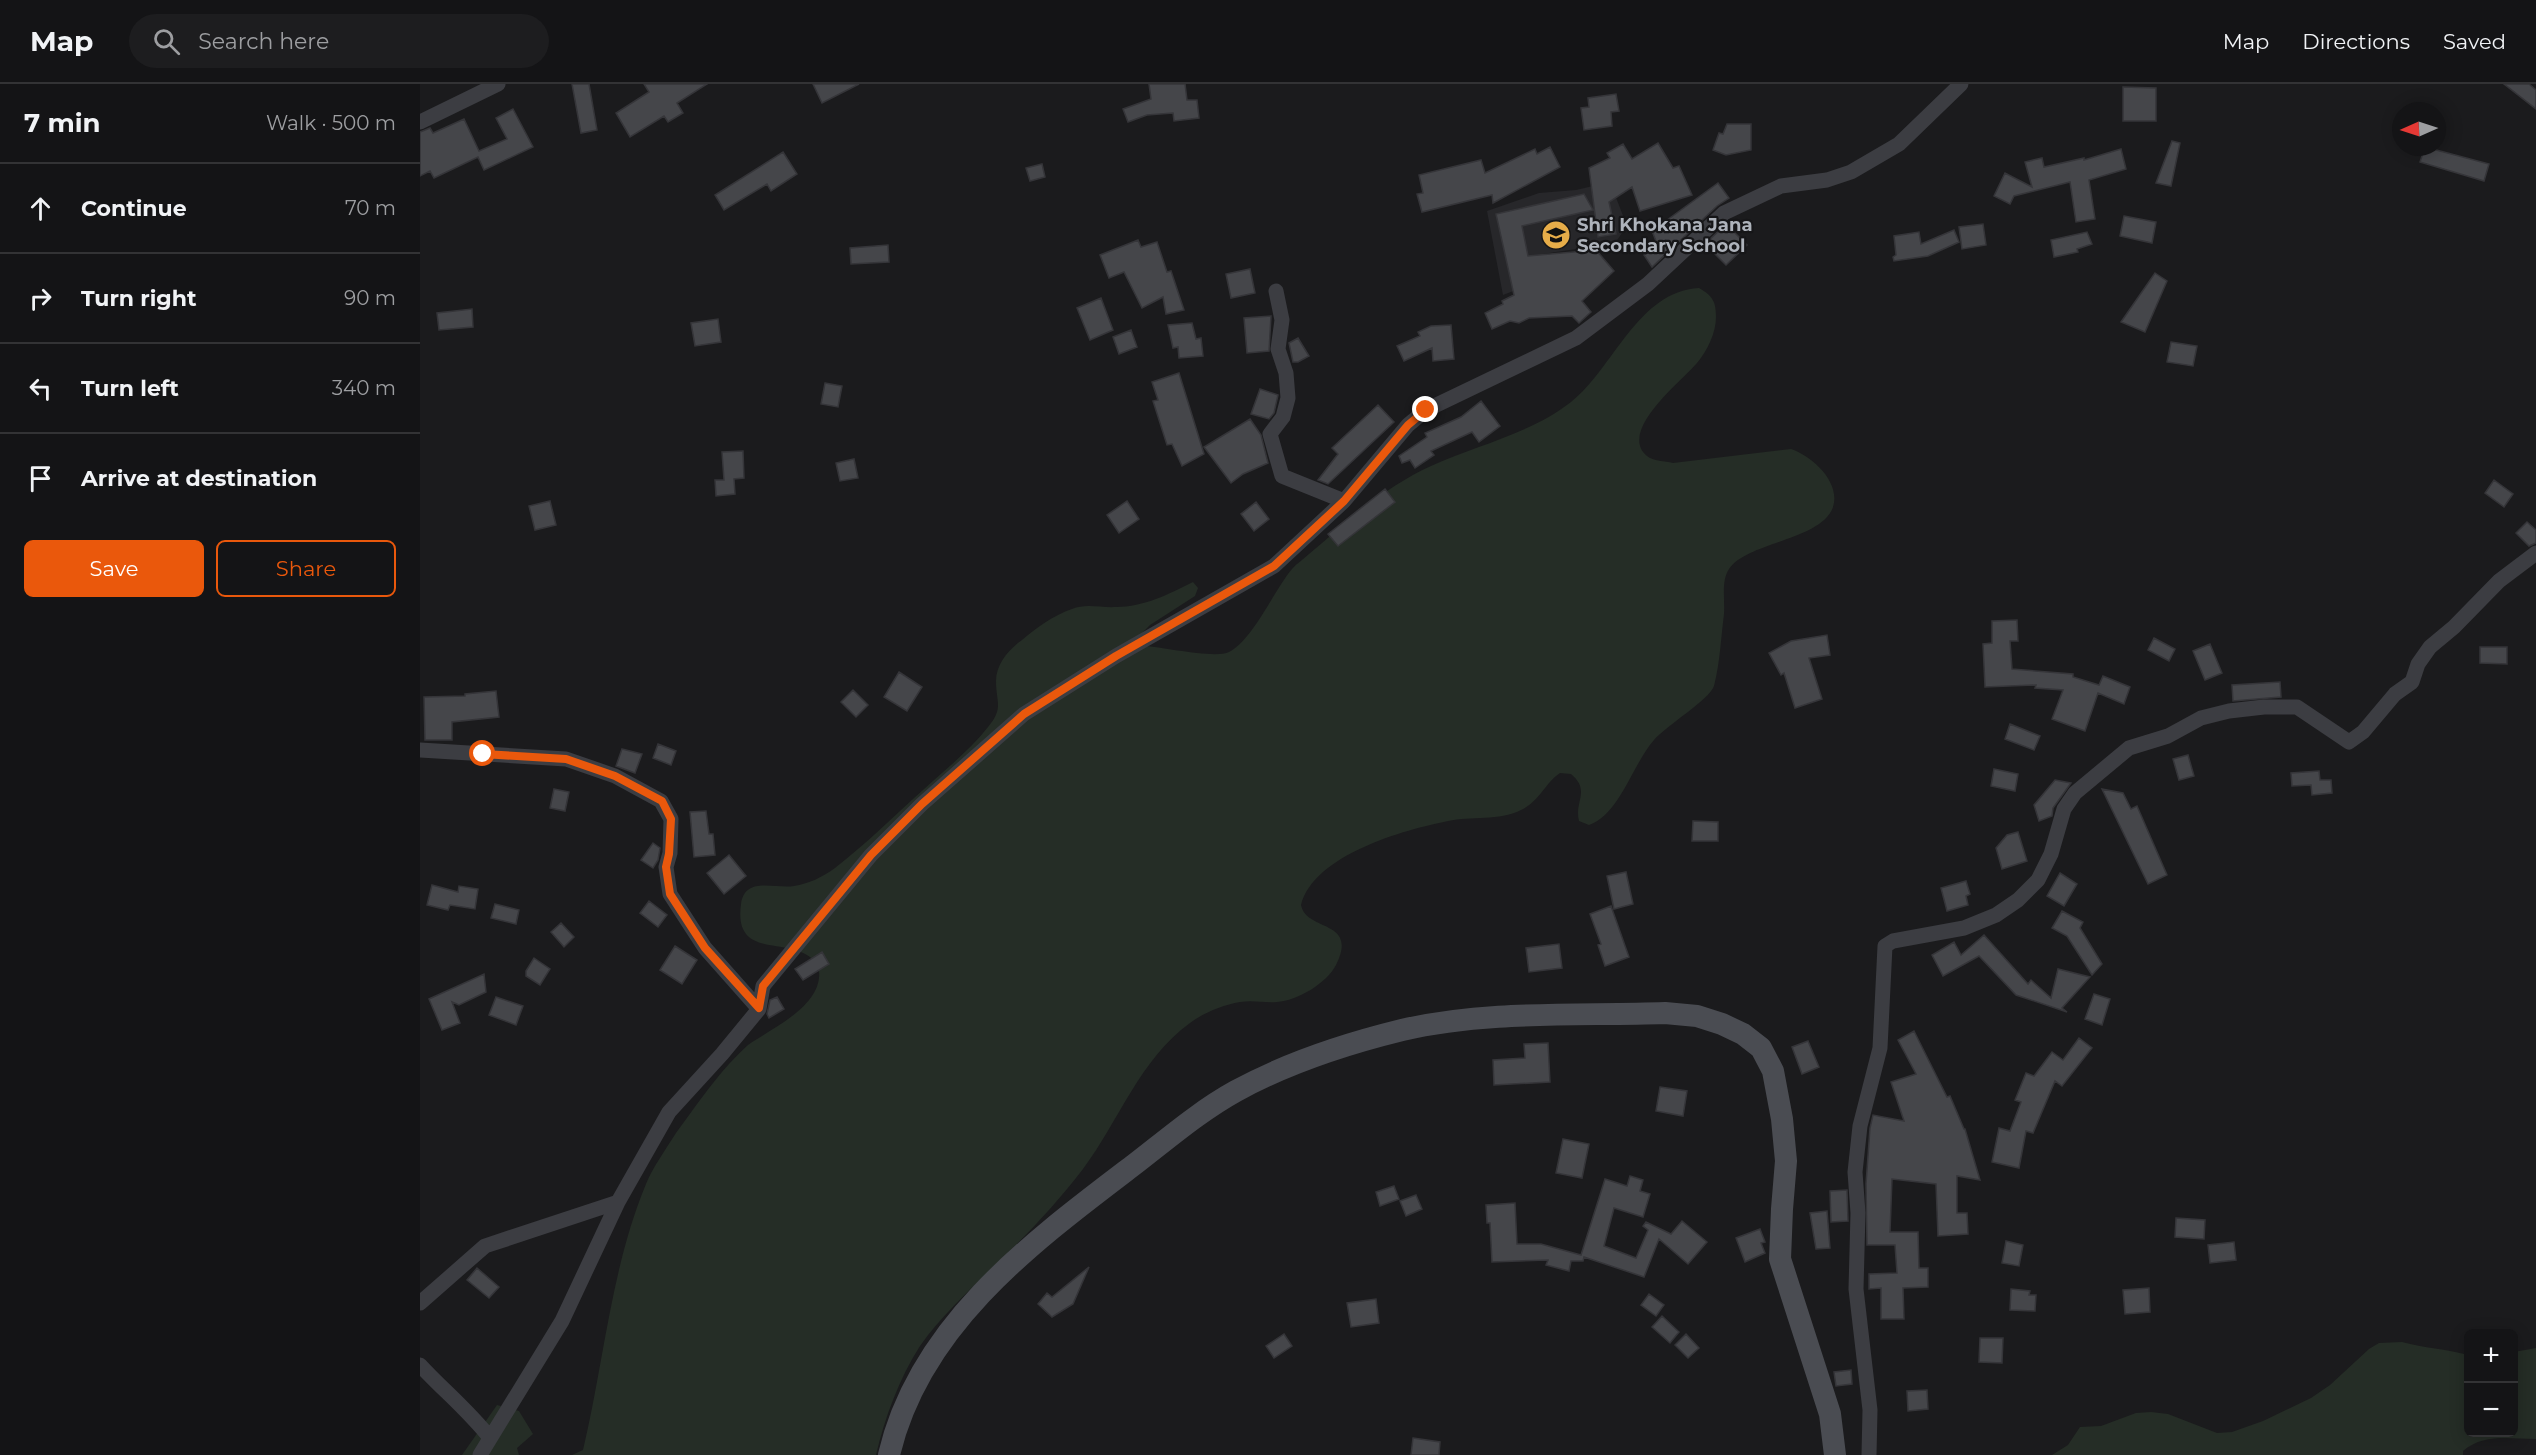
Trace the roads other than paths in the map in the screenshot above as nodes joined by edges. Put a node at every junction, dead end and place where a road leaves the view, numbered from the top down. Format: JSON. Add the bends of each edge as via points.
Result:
{"nodes":[{"id":1,"x":498,"y":84,"type":"edge"},
{"id":2,"x":1961,"y":84,"type":"edge"},
{"id":3,"x":420,"y":122,"type":"edge"},
{"id":4,"x":1276,"y":291,"type":"dead end"},
{"id":5,"x":1344,"y":501,"type":"junction"},
{"id":6,"x":2536,"y":553,"type":"edge"},
{"id":7,"x":420,"y":750,"type":"edge"},
{"id":8,"x":759,"y":1008,"type":"junction"},
{"id":9,"x":618,"y":1202,"type":"junction"},
{"id":10,"x":420,"y":1303,"type":"edge"},
{"id":11,"x":420,"y":1365,"type":"edge"},
{"id":12,"x":490,"y":1438,"type":"junction"},
{"id":13,"x":480,"y":1455,"type":"edge"},
{"id":14,"x":889,"y":1455,"type":"edge"},
{"id":15,"x":1835,"y":1455,"type":"edge"},
{"id":16,"x":1869,"y":1455,"type":"edge"}],
"edges":[{"from":1,"to":3,"type":"street"},
{"from":2,"to":5,"type":"street","via":[[1899,144],[1851,172],[1827,180],[1781,186],[1724,213],[1647,284],[1576,338],[1426,410],[1408,425]]},
{"from":4,"to":5,"type":"street","via":[[1281,320],[1278,350],[1286,373],[1288,398],[1283,417],[1270,435],[1276,461],[1282,476]]},
{"from":5,"to":8,"type":"street","via":[[1274,566],[1116,656],[1016,722],[922,804],[871,855],[763,986]]},
{"from":6,"to":16,"type":"street","via":[[2499,581],[2430,647],[2412,682],[2395,694],[2363,732],[2349,742],[2296,706],[2229,711],[2201,718],[2168,736],[2128,748],[2075,793],[2064,809],[2051,854],[2038,880],[2018,900],[1996,915],[1964,928],[1893,941],[1885,946],[1880,1048],[1860,1126],[1855,1172],[1856,1288],[1870,1410]]},
{"from":7,"to":8,"type":"street","via":[[566,759],[615,776],[662,801],[671,819],[666,867],[670,894],[705,948]]},
{"from":8,"to":9,"type":"street","via":[[669,1112]]},
{"from":9,"to":10,"type":"street","via":[[485,1246]]},
{"from":9,"to":12,"type":"street","via":[[562,1321]]},
{"from":11,"to":12,"type":"street","via":[[473,1415]]},
{"from":12,"to":13,"type":"street"},
{"from":14,"to":15,"type":"main road","via":[[907,1404],[930,1359],[950,1328],[981,1294],[1106,1186],[1208,1108],[1237,1091],[1338,1048],[1414,1028],[1472,1019],[1665,1013],[1697,1017],[1743,1034],[1761,1047],[1773,1071],[1786,1161],[1780,1259],[1830,1414]]}]}
